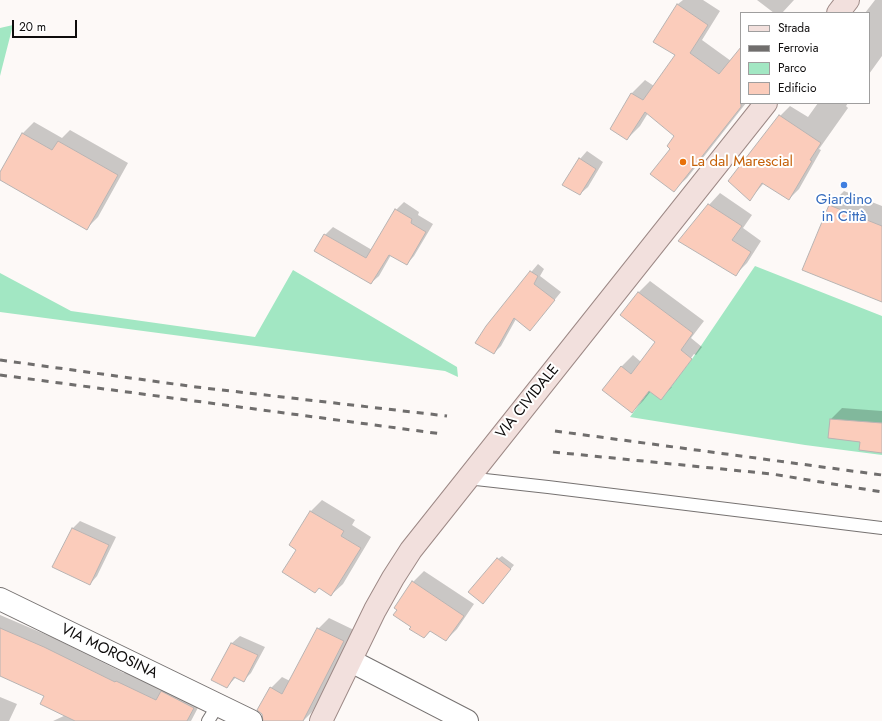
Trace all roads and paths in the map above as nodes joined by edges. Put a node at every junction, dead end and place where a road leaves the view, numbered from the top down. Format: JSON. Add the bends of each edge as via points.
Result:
{"nodes":[{"id":1,"x":848,"y":0,"type":"edge"},
{"id":2,"x":839,"y":12,"type":"edge"},
{"id":3,"x":765,"y":104,"type":"edge"},
{"id":4,"x":467,"y":478,"type":"junction"},
{"id":5,"x":882,"y":528,"type":"edge"},
{"id":6,"x":0,"y":599,"type":"edge"},
{"id":7,"x":351,"y":662,"type":"junction"},
{"id":8,"x":213,"y":713,"type":"edge"},
{"id":9,"x":251,"y":721,"type":"edge"},
{"id":10,"x":321,"y":721,"type":"edge"},
{"id":11,"x":467,"y":721,"type":"edge"}],
"edges":[{"from":1,"to":2,"type":"main road"},
{"from":3,"to":4,"type":"main road","name":"VIA CIVIDALE"},
{"from":4,"to":5,"type":"lane"},
{"from":4,"to":7,"type":"main road","name":"VIA CIVIDALE","via":[[400,566],[375,610]]},
{"from":6,"to":8,"type":"street","name":"VIA MOROSINA"},
{"from":7,"to":10,"type":"main road","name":"VIA CIVIDALE"},
{"from":7,"to":11,"type":"street"},
{"from":8,"to":9,"type":"street","name":"VIA MOROSINA"}]}
